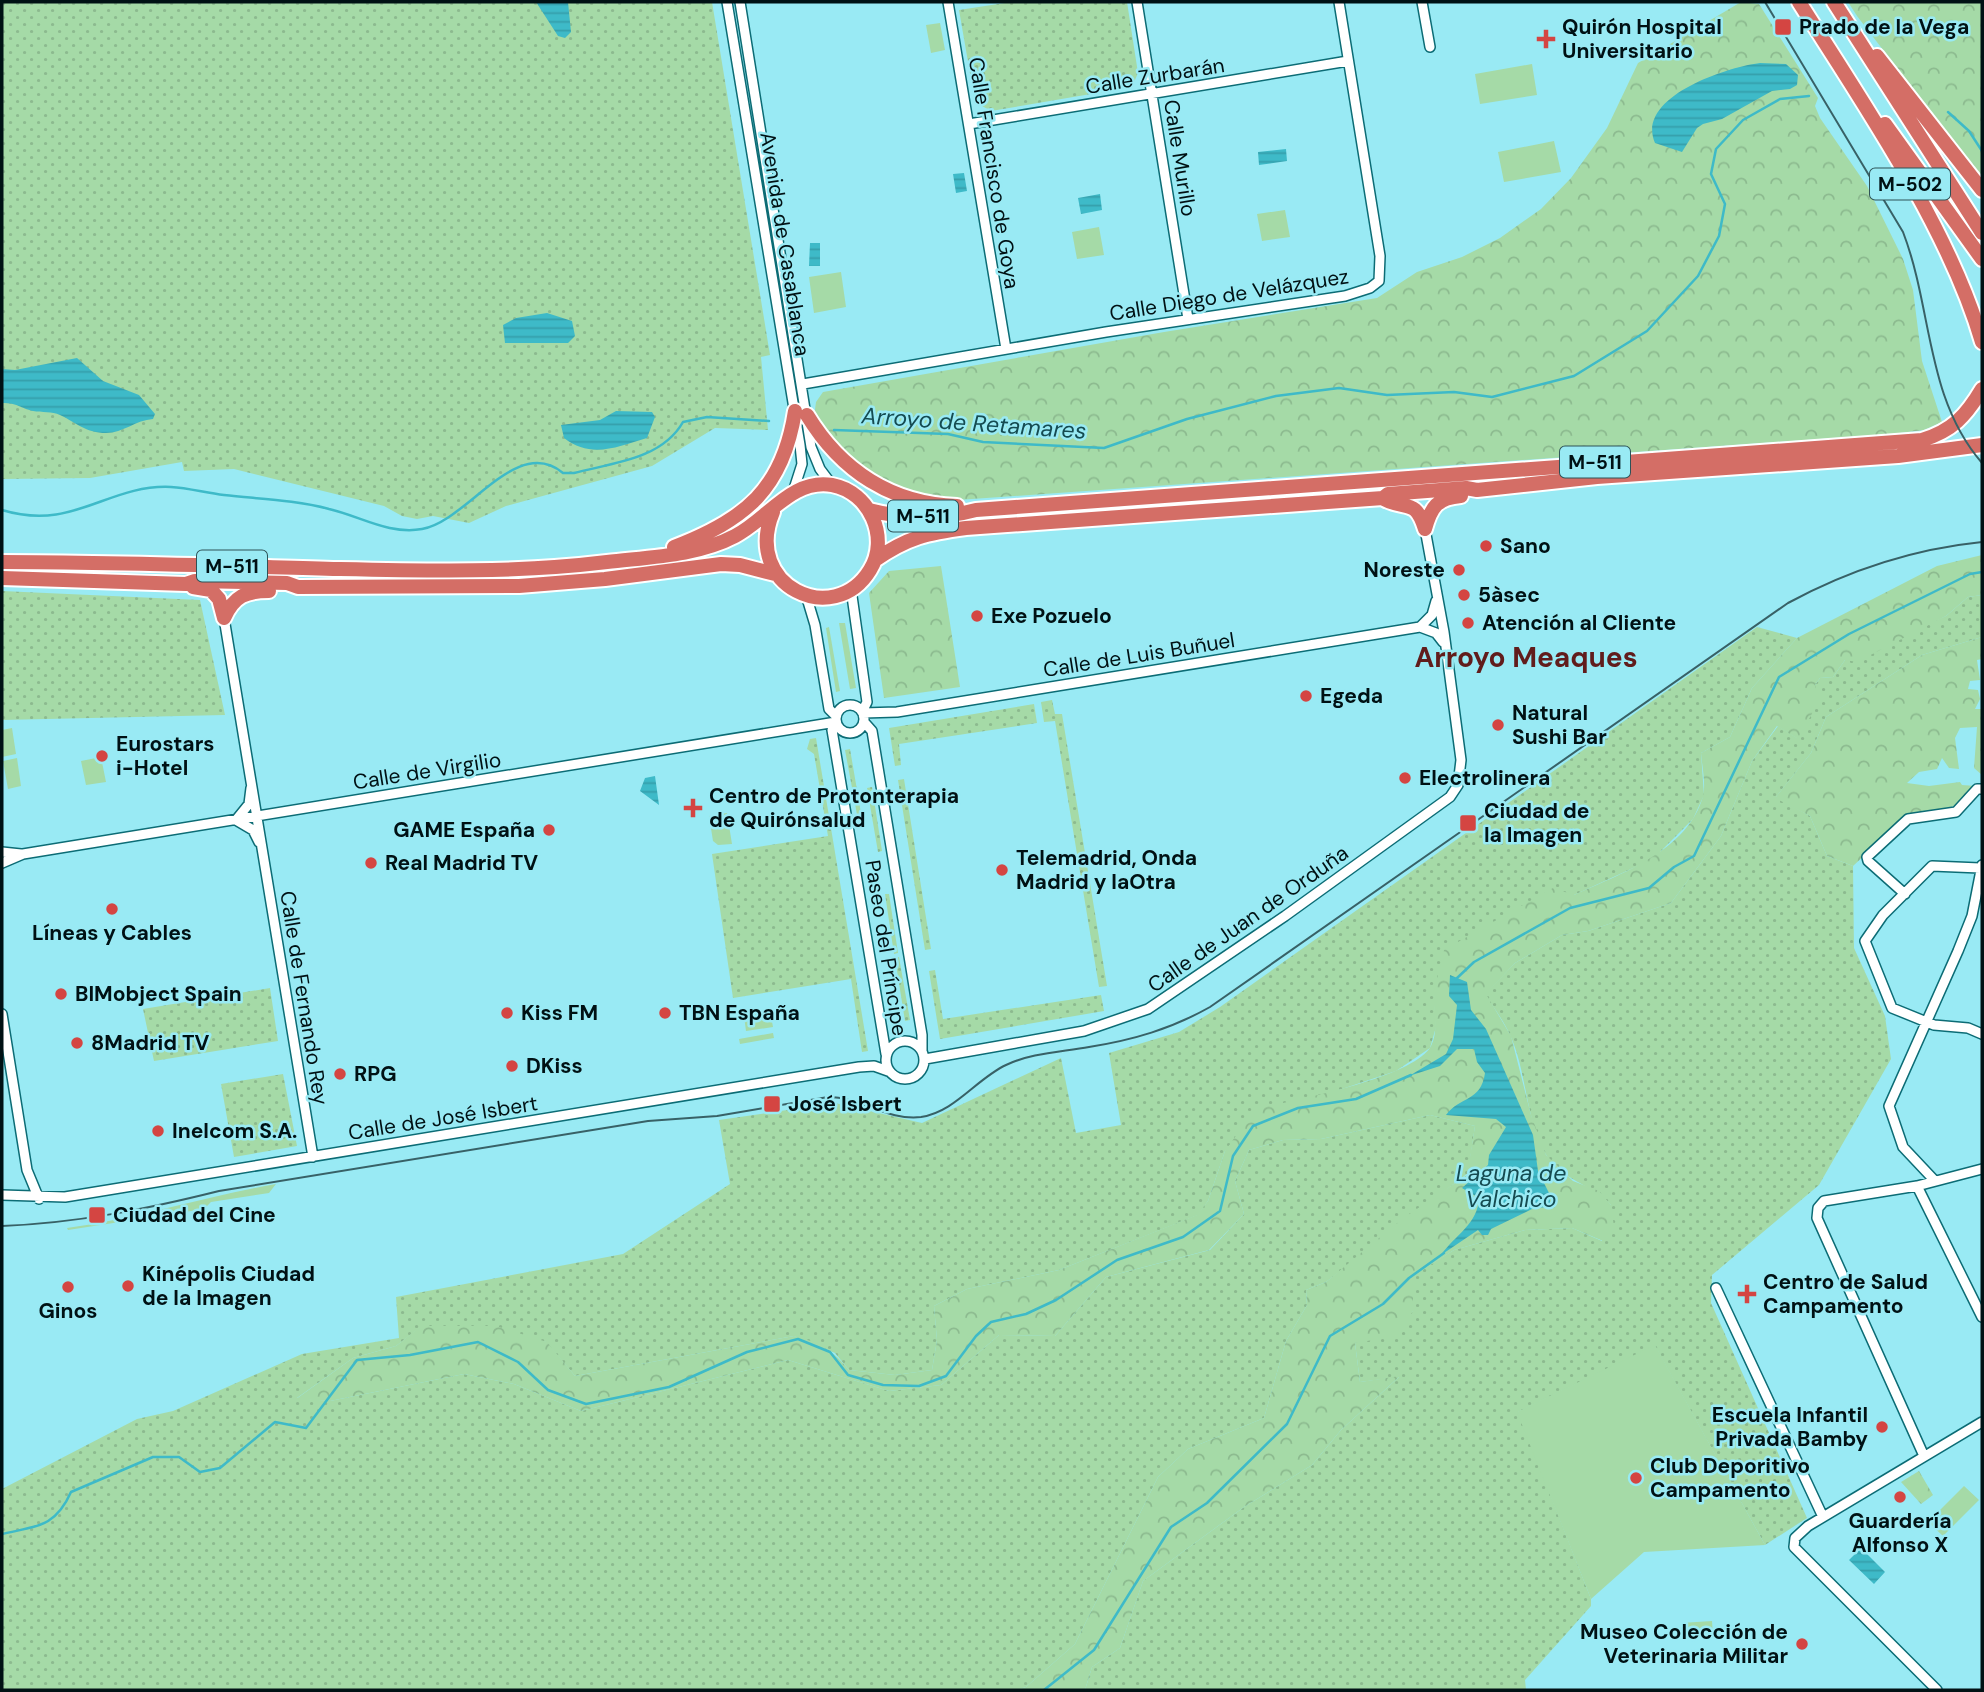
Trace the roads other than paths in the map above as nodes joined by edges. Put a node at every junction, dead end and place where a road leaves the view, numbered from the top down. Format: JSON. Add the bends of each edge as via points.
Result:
{"nodes":[{"id":1,"x":727,"y":2,"type":"edge"},
{"id":2,"x":740,"y":2,"type":"edge"},
{"id":3,"x":948,"y":2,"type":"edge"},
{"id":4,"x":1137,"y":2,"type":"edge"},
{"id":5,"x":1339,"y":2,"type":"edge"},
{"id":6,"x":1422,"y":2,"type":"edge"},
{"id":7,"x":1799,"y":2,"type":"edge"},
{"id":8,"x":1835,"y":2,"type":"edge"},
{"id":9,"x":1821,"y":35,"type":"junction"},
{"id":10,"x":1430,"y":47,"type":"dead end"},
{"id":11,"x":1348,"y":61,"type":"junction"},
{"id":12,"x":1152,"y":94,"type":"junction"},
{"id":13,"x":969,"y":124,"type":"junction"},
{"id":14,"x":1982,"y":190,"type":"edge"},
{"id":15,"x":1982,"y":233,"type":"edge"},
{"id":16,"x":1982,"y":259,"type":"edge"},
{"id":17,"x":1188,"y":319,"type":"junction"},
{"id":18,"x":1982,"y":342,"type":"edge"},
{"id":19,"x":1006,"y":349,"type":"junction"},
{"id":20,"x":803,"y":384,"type":"junction"},
{"id":21,"x":1982,"y":389,"type":"edge"},
{"id":22,"x":801,"y":413,"type":"junction"},
{"id":23,"x":1982,"y":445,"type":"edge"},
{"id":24,"x":832,"y":485,"type":"junction"},
{"id":25,"x":1477,"y":490,"type":"junction"},
{"id":26,"x":793,"y":492,"type":"junction"},
{"id":27,"x":1383,"y":498,"type":"junction"},
{"id":28,"x":869,"y":510,"type":"junction"},
{"id":29,"x":976,"y":510,"type":"junction"},
{"id":30,"x":773,"y":512,"type":"junction"},
{"id":31,"x":1425,"y":528,"type":"junction"},
{"id":32,"x":655,"y":555,"type":"junction"},
{"id":33,"x":875,"y":560,"type":"junction"},
{"id":34,"x":2,"y":562,"type":"edge"},
{"id":35,"x":775,"y":574,"type":"junction"},
{"id":36,"x":2,"y":578,"type":"edge"},
{"id":37,"x":186,"y":584,"type":"junction"},
{"id":38,"x":298,"y":587,"type":"junction"},
{"id":39,"x":851,"y":589,"type":"junction"},
{"id":40,"x":806,"y":595,"type":"junction"},
{"id":41,"x":1436,"y":601,"type":"junction"},
{"id":42,"x":224,"y":618,"type":"junction"},
{"id":43,"x":1420,"y":627,"type":"junction"},
{"id":44,"x":1443,"y":642,"type":"junction"},
{"id":45,"x":863,"y":715,"type":"junction"},
{"id":46,"x":837,"y":721,"type":"junction"},
{"id":47,"x":251,"y":786,"type":"junction"},
{"id":48,"x":1982,"y":789,"type":"edge"},
{"id":49,"x":258,"y":816,"type":"junction"},
{"id":50,"x":236,"y":820,"type":"junction"},
{"id":51,"x":261,"y":846,"type":"junction"},
{"id":52,"x":2,"y":852,"type":"edge"},
{"id":53,"x":23,"y":854,"type":"junction"},
{"id":54,"x":2,"y":863,"type":"edge"},
{"id":55,"x":1981,"y":866,"type":"edge"},
{"id":56,"x":1905,"y":894,"type":"junction"},
{"id":57,"x":2,"y":1014,"type":"edge"},
{"id":58,"x":1927,"y":1022,"type":"junction"},
{"id":59,"x":1982,"y":1034,"type":"edge"},
{"id":60,"x":886,"y":1054,"type":"junction"},
{"id":61,"x":924,"y":1054,"type":"junction"},
{"id":62,"x":888,"y":1070,"type":"junction"},
{"id":63,"x":313,"y":1157,"type":"junction"},
{"id":64,"x":1982,"y":1168,"type":"edge"},
{"id":65,"x":1935,"y":1181,"type":"junction"},
{"id":66,"x":1917,"y":1186,"type":"junction"},
{"id":67,"x":2,"y":1195,"type":"edge"},
{"id":68,"x":39,"y":1199,"type":"junction"},
{"id":69,"x":1716,"y":1288,"type":"dead end"},
{"id":70,"x":1982,"y":1317,"type":"edge"},
{"id":71,"x":1982,"y":1422,"type":"edge"},
{"id":72,"x":1924,"y":1456,"type":"junction"},
{"id":73,"x":1823,"y":1517,"type":"junction"},
{"id":74,"x":1937,"y":1690,"type":"edge"}],
"edges":[{"from":1,"to":22,"type":"street","name":"Avenida de Casablanca"},
{"from":2,"to":20,"type":"street","name":"Avenida de Casablanca"},
{"from":3,"to":13,"type":"street","name":"Calle Francisco de Goya"},
{"from":4,"to":12,"type":"street","name":"Calle Murillo"},
{"from":5,"to":11,"type":"street","name":"Calle Diego de Velázquez"},
{"from":6,"to":10,"type":"street"},
{"from":7,"to":9,"type":"highway","number":"M-502"},
{"from":8,"to":14,"type":"highway","number":"M-502"},
{"from":8,"to":15,"type":"highway","number":"M-502"},
{"from":9,"to":16,"type":"highway","number":"M-502"},
{"from":9,"to":18,"type":"highway","number":"M-502","via":[[1905,173],[1957,275]]},
{"from":11,"to":12,"type":"street","name":"Calle Zurbarán"},
{"from":11,"to":17,"type":"street","name":"Calle Diego de Velázquez","via":[[1380,256],[1379,281],[1345,296]]},
{"from":12,"to":13,"type":"street","name":"Calle Zurbarán"},
{"from":12,"to":17,"type":"street","name":"Calle Murillo"},
{"from":13,"to":19,"type":"street","name":"Calle Francisco de Goya"},
{"from":17,"to":19,"type":"street","name":"Calle Diego de Velázquez"},
{"from":19,"to":20,"type":"street","name":"Calle Diego de Velázquez"},
{"from":20,"to":22,"type":"street","name":"Avenida de Casablanca"},
{"from":21,"to":29,"type":"highway","number":"M-511","via":[[1961,421],[1922,440]]},
{"from":22,"to":24,"type":"street","name":"Avenida de Casablanca","via":[[815,460]]},
{"from":22,"to":26,"type":"street","name":"Avenida de Casablanca","via":[[802,464]]},
{"from":22,"to":29,"type":"highway","via":[[831,450],[878,487],[930,505]]},
{"from":22,"to":32,"type":"highway","via":[[778,471],[757,499],[705,535]]},
{"from":23,"to":25,"type":"highway","number":"M-511","via":[[1898,456]]},
{"from":24,"to":26,"type":"highway","via":[[812,485]]},
{"from":24,"to":28,"type":"highway","number":"M-511","via":[[853,494]]},
{"from":25,"to":27,"type":"highway","number":"M-511","via":[[1388,494]]},
{"from":25,"to":31,"type":"highway","via":[[1438,501]]},
{"from":26,"to":30,"type":"highway","number":"M-511"},
{"from":27,"to":31,"type":"highway","via":[[1420,513]]},
{"from":27,"to":33,"type":"highway","number":"M-511","via":[[967,528],[923,534]]},
{"from":28,"to":29,"type":"highway","number":"M-511","via":[[907,517]]},
{"from":28,"to":33,"type":"highway","number":"M-511","via":[[876,526]]},
{"from":30,"to":32,"type":"highway","number":"M-511","via":[[712,546]]},
{"from":30,"to":35,"type":"highway","via":[[765,543]]},
{"from":31,"to":41,"type":"street"},
{"from":32,"to":34,"type":"highway","number":"M-511","via":[[546,569],[463,572]]},
{"from":33,"to":39,"type":"highway","number":"M-511"},
{"from":35,"to":38,"type":"highway","number":"M-511","via":[[721,564],[519,586]]},
{"from":35,"to":40,"type":"highway","number":"M-511"},
{"from":36,"to":37,"type":"highway","number":"M-511"},
{"from":37,"to":38,"type":"highway","number":"M-511","via":[[287,583]]},
{"from":37,"to":42,"type":"highway","number":"M-511","via":[[211,590]]},
{"from":38,"to":42,"type":"highway","number":"M-511","via":[[236,598]]},
{"from":39,"to":40,"type":"highway","via":[[821,597]]},
{"from":39,"to":45,"type":"street","name":"Paseo del Príncipe","via":[[867,702]]},
{"from":40,"to":46,"type":"street","name":"Paseo del Príncipe","via":[[829,709]]},
{"from":41,"to":43,"type":"street","via":[[1433,615]]},
{"from":41,"to":44,"type":"street"},
{"from":42,"to":47,"type":"street","name":"Calle de Fernando Rey"},
{"from":43,"to":44,"type":"street","via":[[1436,633]]},
{"from":43,"to":45,"type":"street","name":"Calle de Luis Buñuel"},
{"from":44,"to":61,"type":"street","name":"Calle de Juan de Orduña","via":[[1461,760],[1461,774],[1450,797],[1148,1009],[1084,1031]]},
{"from":45,"to":46,"type":"street","via":[[851,705],[844,706]]},
{"from":45,"to":46,"type":"street","via":[[855,732],[848,733]]},
{"from":45,"to":61,"type":"street","name":"Paseo del Príncipe","via":[[872,731]]},
{"from":46,"to":49,"type":"street","name":"Calle de Virgilio"},
{"from":46,"to":60,"type":"street","name":"Paseo del Príncipe","via":[[832,730]]},
{"from":47,"to":49,"type":"street","name":"Calle de Fernando Rey"},
{"from":47,"to":50,"type":"street","via":[[248,804]]},
{"from":48,"to":56,"type":"street","via":[[1956,812],[1908,819],[1867,857]]},
{"from":49,"to":50,"type":"street","name":"Calle de Virgilio"},
{"from":49,"to":51,"type":"street","name":"Calle de Fernando Rey"},
{"from":50,"to":51,"type":"street","via":[[253,830]]},
{"from":50,"to":53,"type":"street","name":"Calle de Virgilio"},
{"from":51,"to":63,"type":"street","name":"Calle de Fernando Rey"},
{"from":52,"to":53,"type":"street","name":"Calle de Virgilio"},
{"from":53,"to":54,"type":"street","name":"Calle de Virgilio"},
{"from":55,"to":56,"type":"street","via":[[1932,866]]},
{"from":55,"to":58,"type":"street","via":[[1972,916]]},
{"from":56,"to":58,"type":"street","via":[[1865,941],[1892,1008]]},
{"from":57,"to":68,"type":"street","via":[[27,1170]]},
{"from":58,"to":59,"type":"street"},
{"from":58,"to":65,"type":"street","via":[[1889,1106],[1903,1147]]},
{"from":60,"to":61,"type":"street","via":[[898,1042],[907,1041]]},
{"from":60,"to":62,"type":"street"},
{"from":61,"to":62,"type":"street","via":[[923,1069],[916,1077],[896,1078]]},
{"from":62,"to":63,"type":"street","name":"Calle de José Isbert","via":[[859,1067]]},
{"from":63,"to":68,"type":"street","name":"Calle de José Isbert"},
{"from":64,"to":65,"type":"street"},
{"from":65,"to":66,"type":"street"},
{"from":66,"to":70,"type":"street"},
{"from":66,"to":72,"type":"street","via":[[1824,1201],[1817,1218]]},
{"from":67,"to":68,"type":"street","name":"Calle de José Isbert"},
{"from":69,"to":73,"type":"street"},
{"from":71,"to":72,"type":"street"},
{"from":72,"to":73,"type":"street"},
{"from":73,"to":74,"type":"street","via":[[1799,1532],[1794,1547]]}]}
